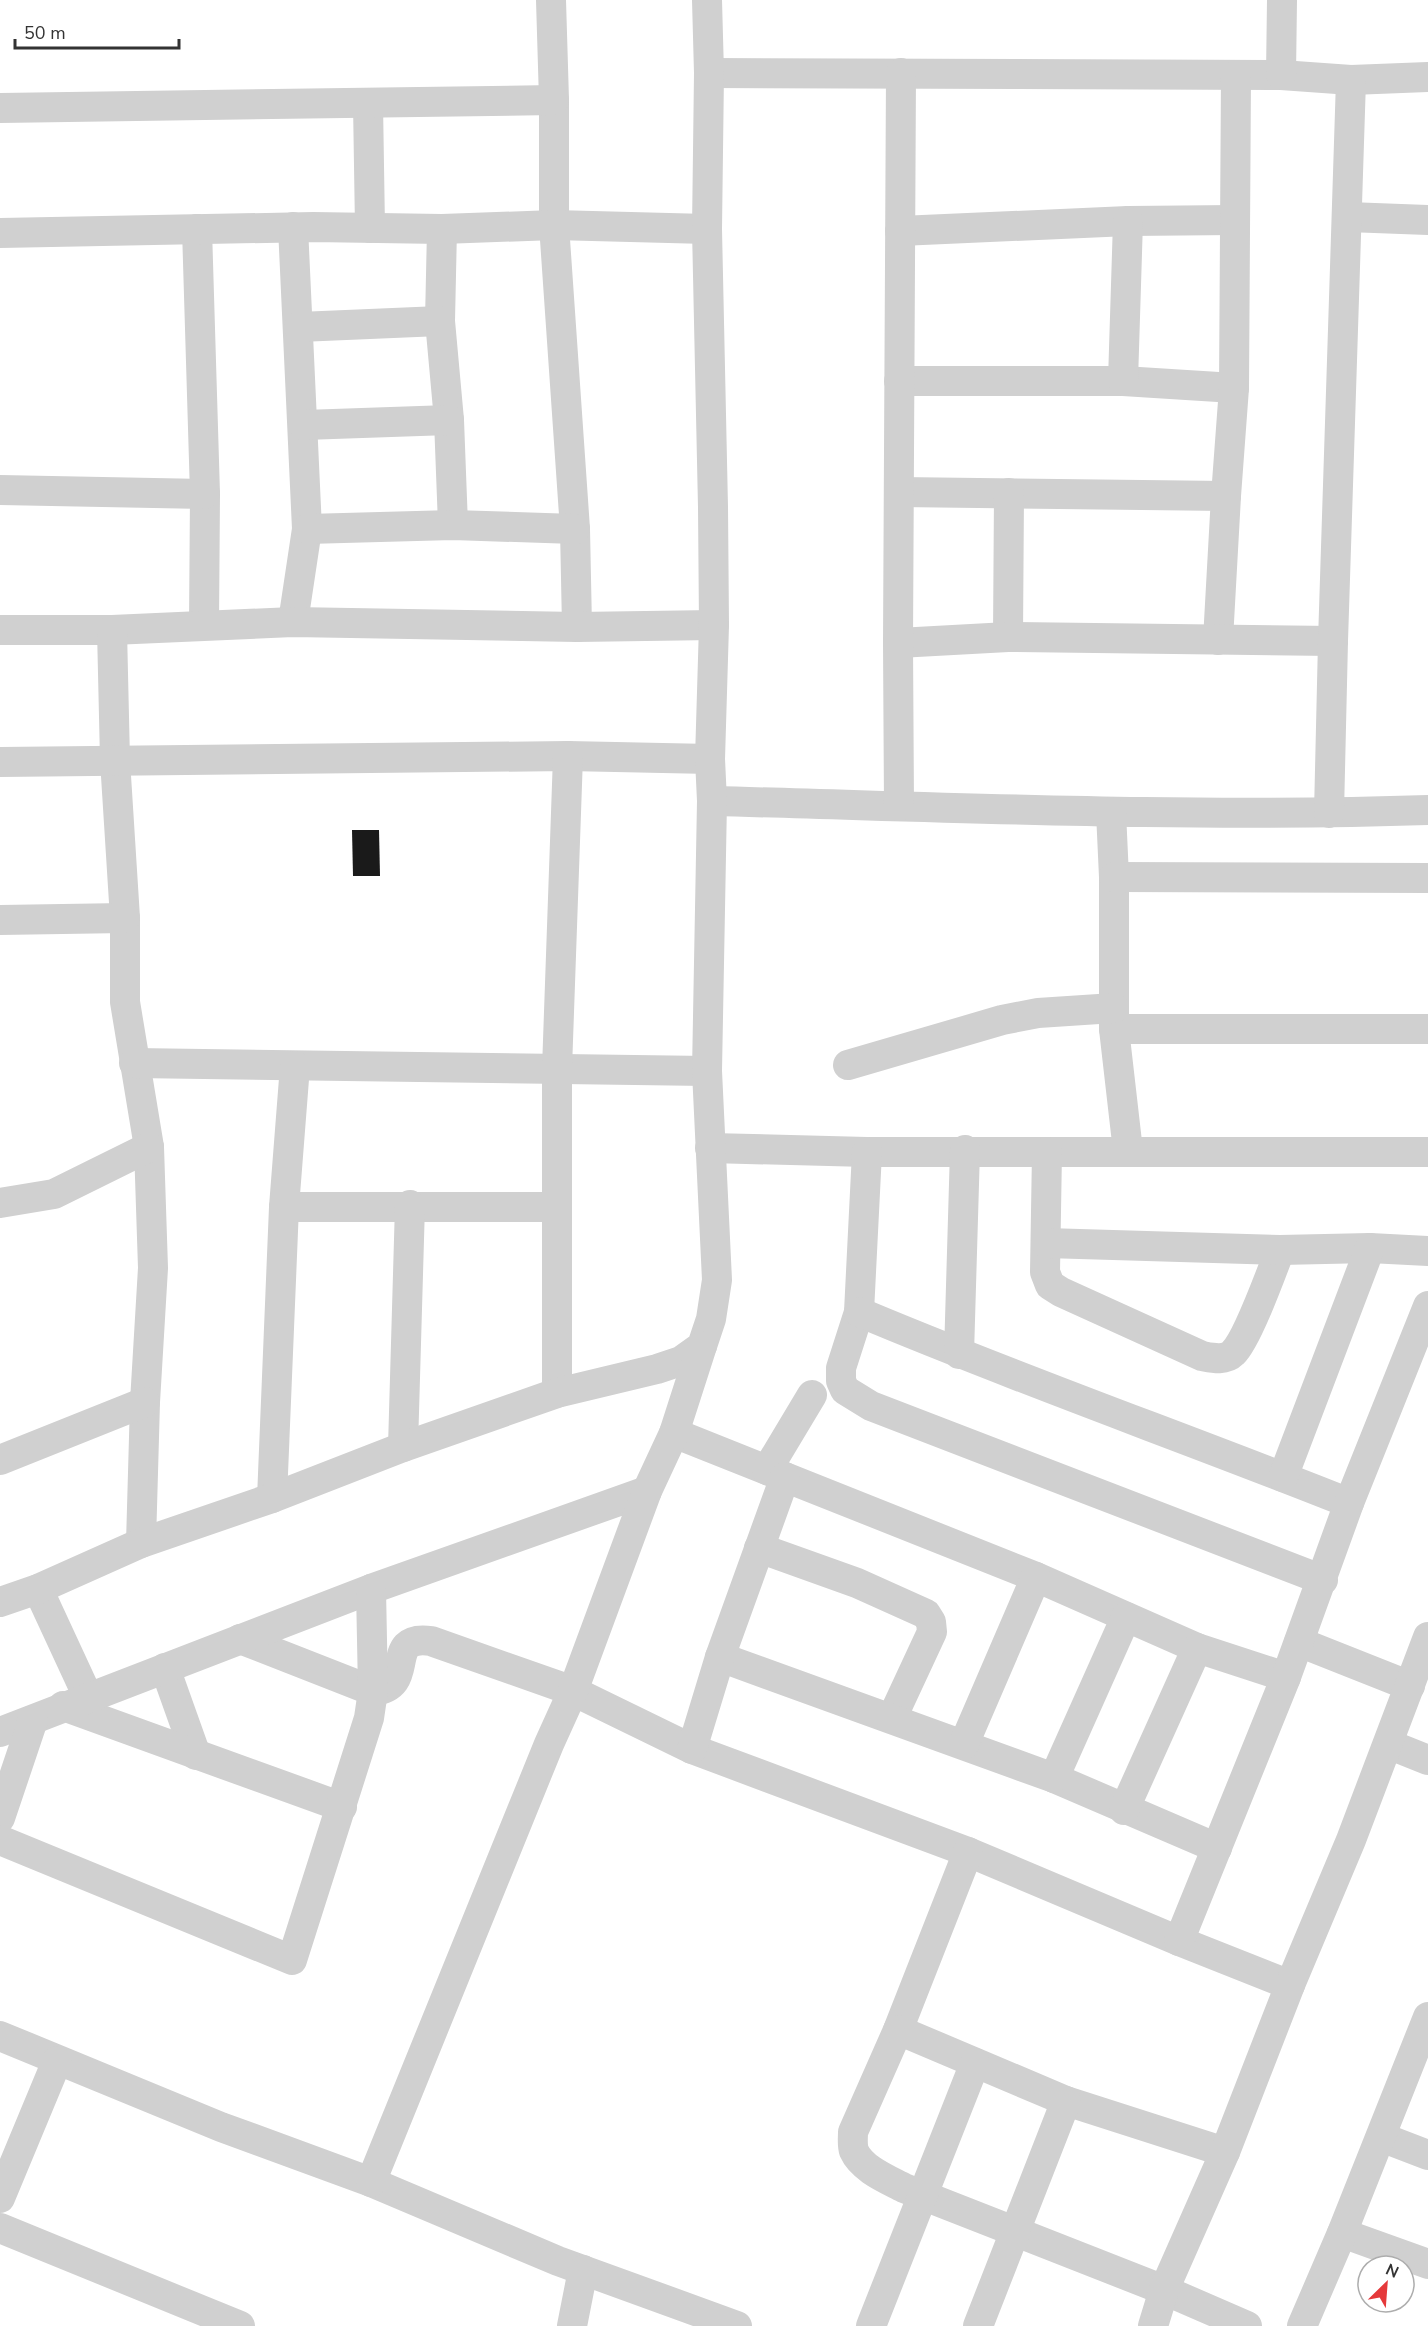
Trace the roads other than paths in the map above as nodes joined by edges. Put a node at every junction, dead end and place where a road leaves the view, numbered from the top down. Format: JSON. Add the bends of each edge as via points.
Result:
{"nodes":[{"id":1,"x":551,"y":0,"type":"edge"},
{"id":2,"x":707,"y":0,"type":"edge"},
{"id":3,"x":1282,"y":0,"type":"edge"},
{"id":4,"x":709,"y":73,"type":"junction"},
{"id":5,"x":901,"y":74,"type":"junction"},
{"id":6,"x":1236,"y":75,"type":"junction"},
{"id":7,"x":1281,"y":75,"type":"junction"},
{"id":8,"x":1428,"y":77,"type":"edge"},
{"id":9,"x":1351,"y":80,"type":"junction"},
{"id":10,"x":554,"y":100,"type":"junction"},
{"id":11,"x":368,"y":103,"type":"junction"},
{"id":12,"x":0,"y":108,"type":"edge"},
{"id":13,"x":1348,"y":217,"type":"junction"},
{"id":14,"x":1235,"y":220,"type":"junction"},
{"id":15,"x":1428,"y":220,"type":"edge"},
{"id":16,"x":1128,"y":221,"type":"junction"},
{"id":17,"x":554,"y":225,"type":"junction"},
{"id":18,"x":293,"y":227,"type":"junction"},
{"id":19,"x":370,"y":228,"type":"junction"},
{"id":20,"x":197,"y":229,"type":"junction"},
{"id":21,"x":442,"y":229,"type":"junction"},
{"id":22,"x":707,"y":229,"type":"junction"},
{"id":23,"x":900,"y":231,"type":"junction"},
{"id":24,"x":0,"y":233,"type":"edge"},
{"id":25,"x":440,"y":321,"type":"junction"},
{"id":26,"x":299,"y":327,"type":"junction"},
{"id":27,"x":899,"y":381,"type":"junction"},
{"id":28,"x":1123,"y":381,"type":"junction"},
{"id":29,"x":1234,"y":388,"type":"junction"},
{"id":30,"x":448,"y":420,"type":"junction"},
{"id":31,"x":303,"y":425,"type":"junction"},
{"id":32,"x":0,"y":490,"type":"edge"},
{"id":33,"x":899,"y":492,"type":"junction"},
{"id":34,"x":1009,"y":493,"type":"junction"},
{"id":35,"x":205,"y":494,"type":"junction"},
{"id":36,"x":1226,"y":496,"type":"junction"},
{"id":37,"x":453,"y":525,"type":"junction"},
{"id":38,"x":308,"y":529,"type":"junction"},
{"id":39,"x":575,"y":529,"type":"junction"},
{"id":40,"x":294,"y":622,"type":"junction"},
{"id":41,"x":204,"y":625,"type":"junction"},
{"id":42,"x":714,"y":625,"type":"junction"},
{"id":43,"x":578,"y":627,"type":"junction"},
{"id":44,"x":0,"y":630,"type":"edge"},
{"id":45,"x":112,"y":630,"type":"junction"},
{"id":46,"x":1008,"y":637,"type":"junction"},
{"id":47,"x":1218,"y":640,"type":"junction"},
{"id":48,"x":1333,"y":641,"type":"junction"},
{"id":49,"x":898,"y":643,"type":"junction"},
{"id":50,"x":568,"y":756,"type":"junction"},
{"id":51,"x":710,"y":759,"type":"junction"},
{"id":52,"x":115,"y":760,"type":"junction"},
{"id":53,"x":0,"y":762,"type":"edge"},
{"id":54,"x":712,"y":801,"type":"junction"},
{"id":55,"x":899,"y":806,"type":"junction"},
{"id":56,"x":1428,"y":810,"type":"edge"},
{"id":57,"x":1112,"y":812,"type":"junction"},
{"id":58,"x":1329,"y":813,"type":"junction"},
{"id":59,"x":1114,"y":878,"type":"junction"},
{"id":60,"x":1428,"y":878,"type":"edge"},
{"id":61,"x":124,"y":918,"type":"junction"},
{"id":62,"x":0,"y":920,"type":"edge"},
{"id":63,"x":1114,"y":1019,"type":"junction"},
{"id":64,"x":1428,"y":1029,"type":"edge"},
{"id":65,"x":134,"y":1063,"type":"junction"},
{"id":66,"x":848,"y":1065,"type":"dead end"},
{"id":67,"x":295,"y":1066,"type":"junction"},
{"id":68,"x":557,"y":1069,"type":"junction"},
{"id":69,"x":707,"y":1071,"type":"junction"},
{"id":70,"x":149,"y":1147,"type":"junction"},
{"id":71,"x":710,"y":1148,"type":"junction"},
{"id":72,"x":965,"y":1150,"type":"junction"},
{"id":73,"x":1128,"y":1151,"type":"junction"},
{"id":74,"x":867,"y":1152,"type":"junction"},
{"id":75,"x":1047,"y":1152,"type":"junction"},
{"id":76,"x":1428,"y":1152,"type":"edge"},
{"id":77,"x":0,"y":1203,"type":"edge"},
{"id":78,"x":410,"y":1205,"type":"junction"},
{"id":79,"x":556,"y":1206,"type":"junction"},
{"id":80,"x":284,"y":1207,"type":"junction"},
{"id":81,"x":1046,"y":1243,"type":"junction"},
{"id":82,"x":1370,"y":1248,"type":"junction"},
{"id":83,"x":1280,"y":1250,"type":"junction"},
{"id":84,"x":1428,"y":1251,"type":"edge"},
{"id":85,"x":1428,"y":1306,"type":"edge"},
{"id":86,"x":859,"y":1312,"type":"junction"},
{"id":87,"x":702,"y":1346,"type":"junction"},
{"id":88,"x":959,"y":1354,"type":"junction"},
{"id":89,"x":557,"y":1393,"type":"junction"},
{"id":90,"x":812,"y":1395,"type":"dead end"},
{"id":91,"x":145,"y":1402,"type":"junction"},
{"id":92,"x":674,"y":1433,"type":"junction"},
{"id":93,"x":403,"y":1447,"type":"junction"},
{"id":94,"x":0,"y":1460,"type":"edge"},
{"id":95,"x":776,"y":1473,"type":"junction"},
{"id":96,"x":1283,"y":1477,"type":"junction"},
{"id":97,"x":647,"y":1491,"type":"junction"},
{"id":98,"x":272,"y":1498,"type":"junction"},
{"id":99,"x":1349,"y":1503,"type":"junction"},
{"id":100,"x":141,"y":1543,"type":"junction"},
{"id":101,"x":759,"y":1548,"type":"junction"},
{"id":102,"x":1036,"y":1577,"type":"junction"},
{"id":103,"x":1323,"y":1580,"type":"junction"},
{"id":104,"x":38,"y":1589,"type":"junction"},
{"id":105,"x":371,"y":1589,"type":"junction"},
{"id":106,"x":0,"y":1602,"type":"edge"},
{"id":107,"x":1126,"y":1617,"type":"junction"},
{"id":108,"x":1428,"y":1637,"type":"edge"},
{"id":109,"x":240,"y":1639,"type":"junction"},
{"id":110,"x":1299,"y":1642,"type":"junction"},
{"id":111,"x":1197,"y":1648,"type":"junction"},
{"id":112,"x":720,"y":1657,"type":"junction"},
{"id":113,"x":165,"y":1668,"type":"junction"},
{"id":114,"x":1286,"y":1677,"type":"junction"},
{"id":115,"x":1410,"y":1686,"type":"junction"},
{"id":116,"x":373,"y":1691,"type":"junction"},
{"id":117,"x":573,"y":1691,"type":"junction"},
{"id":118,"x":75,"y":1702,"type":"junction"},
{"id":119,"x":892,"y":1718,"type":"junction"},
{"id":120,"x":33,"y":1720,"type":"junction"},
{"id":121,"x":0,"y":1732,"type":"edge"},
{"id":122,"x":964,"y":1744,"type":"junction"},
{"id":123,"x":1388,"y":1744,"type":"junction"},
{"id":124,"x":692,"y":1749,"type":"junction"},
{"id":125,"x":196,"y":1755,"type":"junction"},
{"id":126,"x":1428,"y":1760,"type":"edge"},
{"id":127,"x":1054,"y":1778,"type":"junction"},
{"id":128,"x":342,"y":1808,"type":"junction"},
{"id":129,"x":1124,"y":1810,"type":"junction"},
{"id":130,"x":0,"y":1818,"type":"edge"},
{"id":131,"x":0,"y":1840,"type":"edge"},
{"id":132,"x":1217,"y":1848,"type":"junction"},
{"id":133,"x":968,"y":1852,"type":"junction"},
{"id":134,"x":1179,"y":1941,"type":"junction"},
{"id":135,"x":1290,"y":1985,"type":"junction"},
{"id":136,"x":1428,"y":2017,"type":"edge"},
{"id":137,"x":898,"y":2030,"type":"junction"},
{"id":138,"x":0,"y":2036,"type":"edge"},
{"id":139,"x":57,"y":2061,"type":"junction"},
{"id":140,"x":975,"y":2063,"type":"junction"},
{"id":141,"x":1066,"y":2101,"type":"junction"},
{"id":142,"x":1381,"y":2137,"type":"junction"},
{"id":143,"x":1225,"y":2152,"type":"junction"},
{"id":144,"x":1428,"y":2155,"type":"edge"},
{"id":145,"x":371,"y":2182,"type":"junction"},
{"id":146,"x":922,"y":2195,"type":"junction"},
{"id":147,"x":0,"y":2198,"type":"edge"},
{"id":148,"x":0,"y":2228,"type":"edge"},
{"id":149,"x":1016,"y":2230,"type":"junction"},
{"id":150,"x":1342,"y":2233,"type":"junction"},
{"id":151,"x":1428,"y":2264,"type":"edge"},
{"id":152,"x":583,"y":2270,"type":"junction"},
{"id":153,"x":1164,"y":2290,"type":"junction"},
{"id":154,"x":240,"y":2326,"type":"edge"},
{"id":155,"x":572,"y":2326,"type":"edge"},
{"id":156,"x":737,"y":2326,"type":"edge"},
{"id":157,"x":871,"y":2326,"type":"edge"},
{"id":158,"x":978,"y":2326,"type":"edge"},
{"id":159,"x":1153,"y":2326,"type":"edge"},
{"id":160,"x":1247,"y":2326,"type":"edge"},
{"id":161,"x":1302,"y":2326,"type":"edge"}],
"edges":[{"from":1,"to":10,"type":"street"},
{"from":2,"to":4,"type":"street"},
{"from":3,"to":7,"type":"street"},
{"from":4,"to":5,"type":"street"},
{"from":4,"to":22,"type":"street"},
{"from":5,"to":6,"type":"street"},
{"from":5,"to":23,"type":"street"},
{"from":6,"to":7,"type":"street"},
{"from":6,"to":14,"type":"street"},
{"from":7,"to":9,"type":"street"},
{"from":8,"to":9,"type":"street"},
{"from":9,"to":13,"type":"street"},
{"from":10,"to":11,"type":"street"},
{"from":10,"to":17,"type":"street"},
{"from":11,"to":12,"type":"street"},
{"from":11,"to":19,"type":"street"},
{"from":13,"to":15,"type":"street"},
{"from":13,"to":48,"type":"street"},
{"from":14,"to":16,"type":"street"},
{"from":14,"to":29,"type":"street"},
{"from":16,"to":23,"type":"street"},
{"from":16,"to":28,"type":"street"},
{"from":17,"to":21,"type":"street"},
{"from":17,"to":22,"type":"street"},
{"from":17,"to":39,"type":"street"},
{"from":18,"to":19,"type":"street"},
{"from":18,"to":20,"type":"street"},
{"from":18,"to":26,"type":"street"},
{"from":19,"to":21,"type":"street"},
{"from":20,"to":24,"type":"street"},
{"from":20,"to":35,"type":"street"},
{"from":21,"to":25,"type":"street"},
{"from":22,"to":42,"type":"street"},
{"from":23,"to":27,"type":"street"},
{"from":25,"to":26,"type":"street"},
{"from":25,"to":30,"type":"street"},
{"from":26,"to":31,"type":"street"},
{"from":27,"to":28,"type":"street"},
{"from":27,"to":33,"type":"street"},
{"from":28,"to":29,"type":"street"},
{"from":29,"to":36,"type":"street"},
{"from":30,"to":31,"type":"street"},
{"from":30,"to":37,"type":"street"},
{"from":31,"to":38,"type":"street"},
{"from":32,"to":35,"type":"street"},
{"from":33,"to":34,"type":"street"},
{"from":33,"to":49,"type":"street"},
{"from":34,"to":36,"type":"street"},
{"from":34,"to":46,"type":"street"},
{"from":35,"to":41,"type":"street"},
{"from":36,"to":47,"type":"street"},
{"from":37,"to":38,"type":"street"},
{"from":37,"to":39,"type":"street"},
{"from":38,"to":40,"type":"street"},
{"from":39,"to":43,"type":"street"},
{"from":40,"to":41,"type":"street"},
{"from":40,"to":43,"type":"street"},
{"from":41,"to":45,"type":"street"},
{"from":42,"to":43,"type":"street"},
{"from":42,"to":51,"type":"street"},
{"from":44,"to":45,"type":"street"},
{"from":45,"to":52,"type":"street"},
{"from":46,"to":47,"type":"street"},
{"from":46,"to":49,"type":"street"},
{"from":47,"to":48,"type":"street"},
{"from":48,"to":58,"type":"street"},
{"from":49,"to":55,"type":"street"},
{"from":50,"to":51,"type":"street"},
{"from":50,"to":52,"type":"street"},
{"from":50,"to":68,"type":"street"},
{"from":51,"to":54,"type":"street"},
{"from":52,"to":53,"type":"street"},
{"from":52,"to":61,"type":"street"},
{"from":54,"to":55,"type":"street"},
{"from":54,"to":69,"type":"street"},
{"from":55,"to":57,"type":"street"},
{"from":56,"to":58,"type":"street"},
{"from":57,"to":58,"type":"street"},
{"from":57,"to":59,"type":"street"},
{"from":59,"to":60,"type":"street"},
{"from":59,"to":63,"type":"street"},
{"from":61,"to":62,"type":"street"},
{"from":61,"to":65,"type":"street","via":[[125,1002]]},
{"from":63,"to":64,"type":"street"},
{"from":63,"to":66,"type":"street","via":[[1038,1013]]},
{"from":63,"to":73,"type":"street"},
{"from":65,"to":67,"type":"street"},
{"from":65,"to":70,"type":"street"},
{"from":67,"to":68,"type":"street"},
{"from":67,"to":80,"type":"street"},
{"from":68,"to":69,"type":"street"},
{"from":68,"to":79,"type":"street"},
{"from":69,"to":71,"type":"street"},
{"from":70,"to":77,"type":"street","via":[[54,1194]]},
{"from":70,"to":91,"type":"street","via":[[153,1268]]},
{"from":71,"to":74,"type":"street"},
{"from":71,"to":87,"type":"street","via":[[717,1280]]},
{"from":72,"to":74,"type":"street"},
{"from":72,"to":75,"type":"street"},
{"from":72,"to":88,"type":"street"},
{"from":73,"to":75,"type":"street"},
{"from":73,"to":76,"type":"street"},
{"from":74,"to":86,"type":"street"},
{"from":75,"to":81,"type":"street"},
{"from":78,"to":79,"type":"street"},
{"from":78,"to":80,"type":"street"},
{"from":78,"to":93,"type":"street"},
{"from":79,"to":89,"type":"street"},
{"from":80,"to":98,"type":"street"},
{"from":81,"to":83,"type":"street"},
{"from":81,"to":83,"type":"street","via":[[1045,1272],[1050,1285],[1202,1356],[1221,1359],[1233,1353],[1244,1336]]},
{"from":82,"to":83,"type":"street"},
{"from":82,"to":84,"type":"street"},
{"from":82,"to":96,"type":"street"},
{"from":85,"to":99,"type":"street"},
{"from":86,"to":88,"type":"street"},
{"from":86,"to":103,"type":"street","via":[[841,1368],[841,1381],[845,1390],[871,1406]]},
{"from":87,"to":89,"type":"street","via":[[681,1361],[657,1369]]},
{"from":87,"to":92,"type":"street"},
{"from":88,"to":96,"type":"street"},
{"from":89,"to":93,"type":"street"},
{"from":90,"to":95,"type":"street"},
{"from":91,"to":94,"type":"street"},
{"from":91,"to":100,"type":"street"},
{"from":92,"to":95,"type":"street"},
{"from":92,"to":97,"type":"street"},
{"from":93,"to":98,"type":"street"},
{"from":95,"to":101,"type":"street"},
{"from":95,"to":102,"type":"street"},
{"from":96,"to":99,"type":"street"},
{"from":97,"to":105,"type":"street"},
{"from":97,"to":117,"type":"street"},
{"from":98,"to":100,"type":"street"},
{"from":99,"to":103,"type":"street"},
{"from":100,"to":104,"type":"street"},
{"from":101,"to":112,"type":"street"},
{"from":101,"to":119,"type":"street","via":[[857,1583],[926,1614],[932,1632]]},
{"from":102,"to":107,"type":"street"},
{"from":102,"to":122,"type":"street"},
{"from":103,"to":110,"type":"street"},
{"from":104,"to":106,"type":"street"},
{"from":104,"to":118,"type":"street"},
{"from":105,"to":109,"type":"street"},
{"from":105,"to":116,"type":"street"},
{"from":107,"to":111,"type":"street"},
{"from":107,"to":127,"type":"street"},
{"from":108,"to":115,"type":"street"},
{"from":109,"to":113,"type":"street"},
{"from":109,"to":116,"type":"street"},
{"from":110,"to":114,"type":"street"},
{"from":110,"to":115,"type":"street"},
{"from":111,"to":114,"type":"street"},
{"from":111,"to":129,"type":"street"},
{"from":112,"to":119,"type":"street"},
{"from":112,"to":124,"type":"street"},
{"from":113,"to":118,"type":"street"},
{"from":113,"to":125,"type":"street"},
{"from":114,"to":132,"type":"street"},
{"from":115,"to":123,"type":"street"},
{"from":116,"to":117,"type":"street","via":[[385,1690],[393,1684],[403,1651],[417,1639]]},
{"from":116,"to":128,"type":"street","via":[[369,1718]]},
{"from":117,"to":124,"type":"street"},
{"from":117,"to":145,"type":"street"},
{"from":118,"to":120,"type":"street"},
{"from":118,"to":125,"type":"street"},
{"from":119,"to":122,"type":"street"},
{"from":120,"to":121,"type":"street"},
{"from":120,"to":130,"type":"street"},
{"from":122,"to":127,"type":"street"},
{"from":123,"to":126,"type":"street"},
{"from":123,"to":135,"type":"street"},
{"from":124,"to":133,"type":"street"},
{"from":125,"to":128,"type":"street"},
{"from":127,"to":129,"type":"street"},
{"from":128,"to":131,"type":"street","via":[[292,1960]]},
{"from":129,"to":132,"type":"street"},
{"from":132,"to":134,"type":"street"},
{"from":133,"to":134,"type":"street"},
{"from":133,"to":137,"type":"street"},
{"from":134,"to":135,"type":"street"},
{"from":135,"to":143,"type":"street"},
{"from":136,"to":142,"type":"street"},
{"from":137,"to":140,"type":"street"},
{"from":137,"to":146,"type":"street","via":[[853,2132],[853,2149],[880,2176]]},
{"from":138,"to":139,"type":"street"},
{"from":139,"to":145,"type":"street"},
{"from":139,"to":147,"type":"street"},
{"from":140,"to":141,"type":"street"},
{"from":140,"to":146,"type":"street"},
{"from":141,"to":143,"type":"street"},
{"from":141,"to":149,"type":"street"},
{"from":142,"to":144,"type":"street"},
{"from":142,"to":150,"type":"street"},
{"from":143,"to":153,"type":"street"},
{"from":145,"to":152,"type":"street"},
{"from":146,"to":149,"type":"street"},
{"from":146,"to":157,"type":"street"},
{"from":148,"to":154,"type":"street"},
{"from":149,"to":153,"type":"street"},
{"from":149,"to":158,"type":"street"},
{"from":150,"to":151,"type":"street"},
{"from":150,"to":161,"type":"street"},
{"from":152,"to":155,"type":"street"},
{"from":152,"to":156,"type":"street"},
{"from":153,"to":159,"type":"street"},
{"from":153,"to":160,"type":"street"}]}
